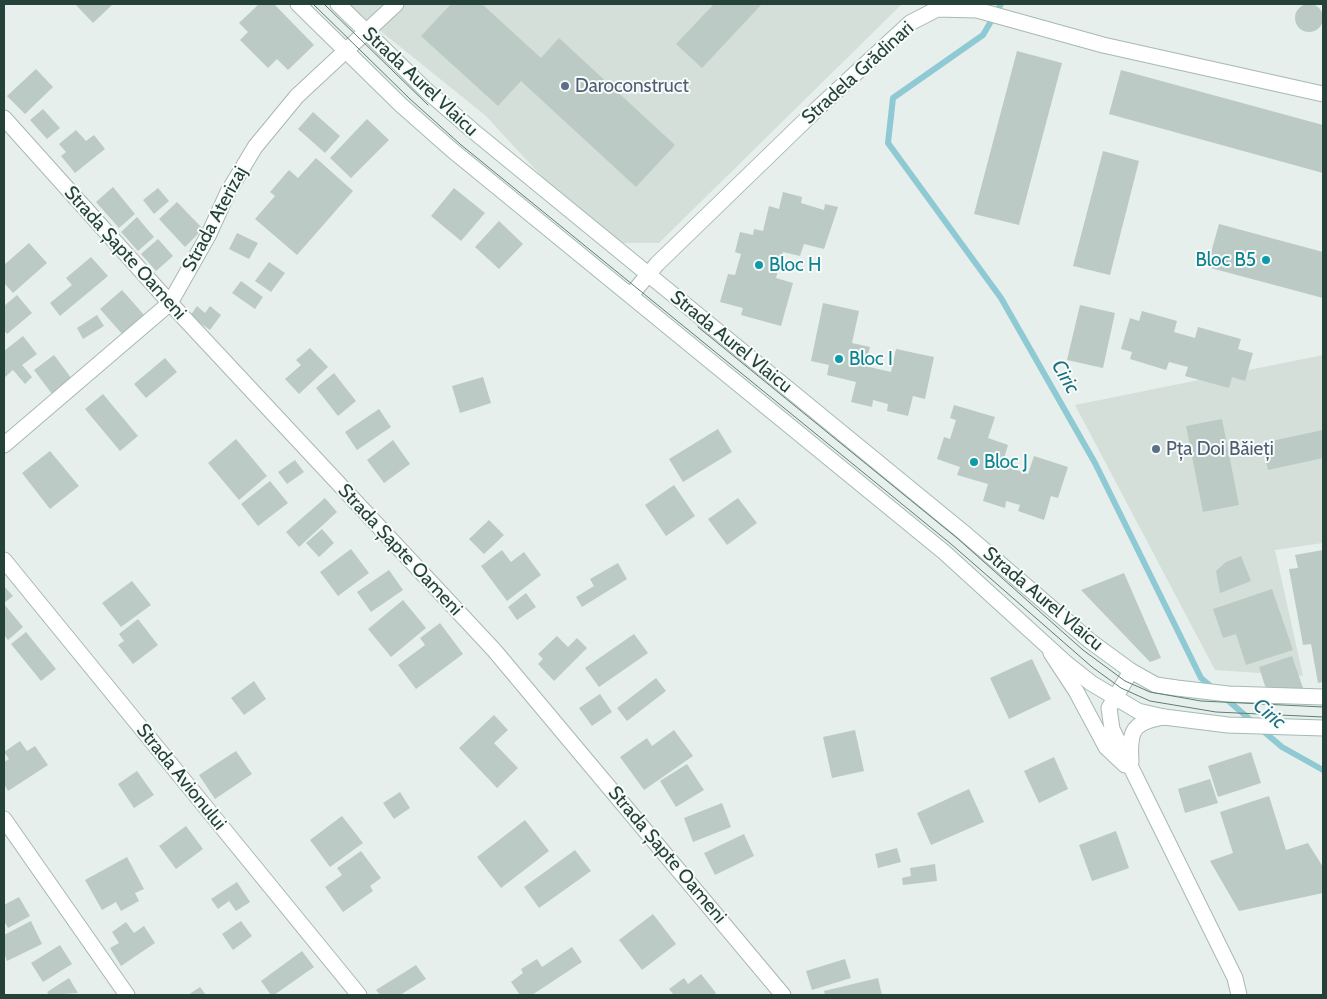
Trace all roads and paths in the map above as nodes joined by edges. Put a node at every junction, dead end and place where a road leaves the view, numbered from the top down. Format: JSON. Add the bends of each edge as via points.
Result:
{"nodes":[{"id":1,"x":298,"y":4,"type":"edge"},
{"id":2,"x":338,"y":4,"type":"edge"},
{"id":3,"x":396,"y":4,"type":"edge"},
{"id":4,"x":366,"y":32,"type":"junction"},
{"id":5,"x":344,"y":51,"type":"junction"},
{"id":6,"x":1323,"y":94,"type":"edge"},
{"id":7,"x":4,"y":118,"type":"edge"},
{"id":8,"x":649,"y":274,"type":"junction"},
{"id":9,"x":631,"y":296,"type":"junction"},
{"id":10,"x":170,"y":303,"type":"junction"},
{"id":11,"x":4,"y":445,"type":"edge"},
{"id":12,"x":4,"y":560,"type":"edge"},
{"id":13,"x":1045,"y":644,"type":"junction"},
{"id":14,"x":1131,"y":671,"type":"junction"},
{"id":15,"x":1323,"y":696,"type":"edge"},
{"id":16,"x":1116,"y":698,"type":"junction"},
{"id":17,"x":1164,"y":717,"type":"junction"},
{"id":18,"x":1323,"y":728,"type":"edge"},
{"id":19,"x":1132,"y":771,"type":"junction"},
{"id":20,"x":4,"y":819,"type":"edge"},
{"id":21,"x":127,"y":995,"type":"edge"},
{"id":22,"x":359,"y":995,"type":"edge"},
{"id":23,"x":783,"y":995,"type":"edge"},
{"id":24,"x":1239,"y":995,"type":"edge"}],
"edges":[{"from":1,"to":5,"type":"street","name":"Strada Aurel Vlaicu"},
{"from":2,"to":4,"type":"street","name":"Strada Aurel Vlaicu"},
{"from":3,"to":4,"type":"street","name":"Strada Aterizaj"},
{"from":4,"to":5,"type":"street","name":"Strada Aterizaj"},
{"from":4,"to":8,"type":"street","name":"Strada Aurel Vlaicu","via":[[472,130]]},
{"from":5,"to":9,"type":"street","name":"Strada Aurel Vlaicu","via":[[452,150]]},
{"from":5,"to":10,"type":"street","name":"Strada Aterizaj","via":[[297,96],[255,147]]},
{"from":6,"to":8,"type":"street","name":"Stradela Grădinari","via":[[1103,44],[977,10],[938,9],[910,23]]},
{"from":7,"to":10,"type":"street","name":"Strada Șapte Oameni"},
{"from":8,"to":9,"type":"street","name":"Stradela Grădinari"},
{"from":8,"to":14,"type":"street","name":"Strada Aurel Vlaicu","via":[[963,532],[1090,641]]},
{"from":9,"to":13,"type":"street","name":"Strada Aurel Vlaicu","via":[[944,552]]},
{"from":10,"to":11,"type":"street","name":"Strada Aterizaj"},
{"from":10,"to":23,"type":"street","name":"Strada Șapte Oameni","via":[[494,650]]},
{"from":12,"to":22,"type":"street","name":"Strada Avionului"},
{"from":13,"to":16,"type":"street","name":"Strada Aurel Vlaicu","via":[[1091,683]]},
{"from":13,"to":19,"type":"street","name":"Strada Aurel Vlaicu","via":[[1076,691],[1106,747]]},
{"from":14,"to":15,"type":"street","name":"Strada Aurel Vlaicu","via":[[1156,685],[1177,688],[1228,694]]},
{"from":14,"to":16,"type":"street","name":"Strada Aurel Vlaicu"},
{"from":16,"to":17,"type":"street","name":"Strada Aurel Vlaicu","via":[[1138,711]]},
{"from":16,"to":19,"type":"street","name":"Strada Aurel Vlaicu","via":[[1109,708],[1112,729]]},
{"from":17,"to":18,"type":"street","name":"Strada Aurel Vlaicu","via":[[1228,724]]},
{"from":17,"to":19,"type":"street","via":[[1146,720],[1133,729],[1129,740]]},
{"from":19,"to":24,"type":"street","name":"Strada Aurel Vlaicu","via":[[1235,978]]},
{"from":20,"to":21,"type":"street"}]}
